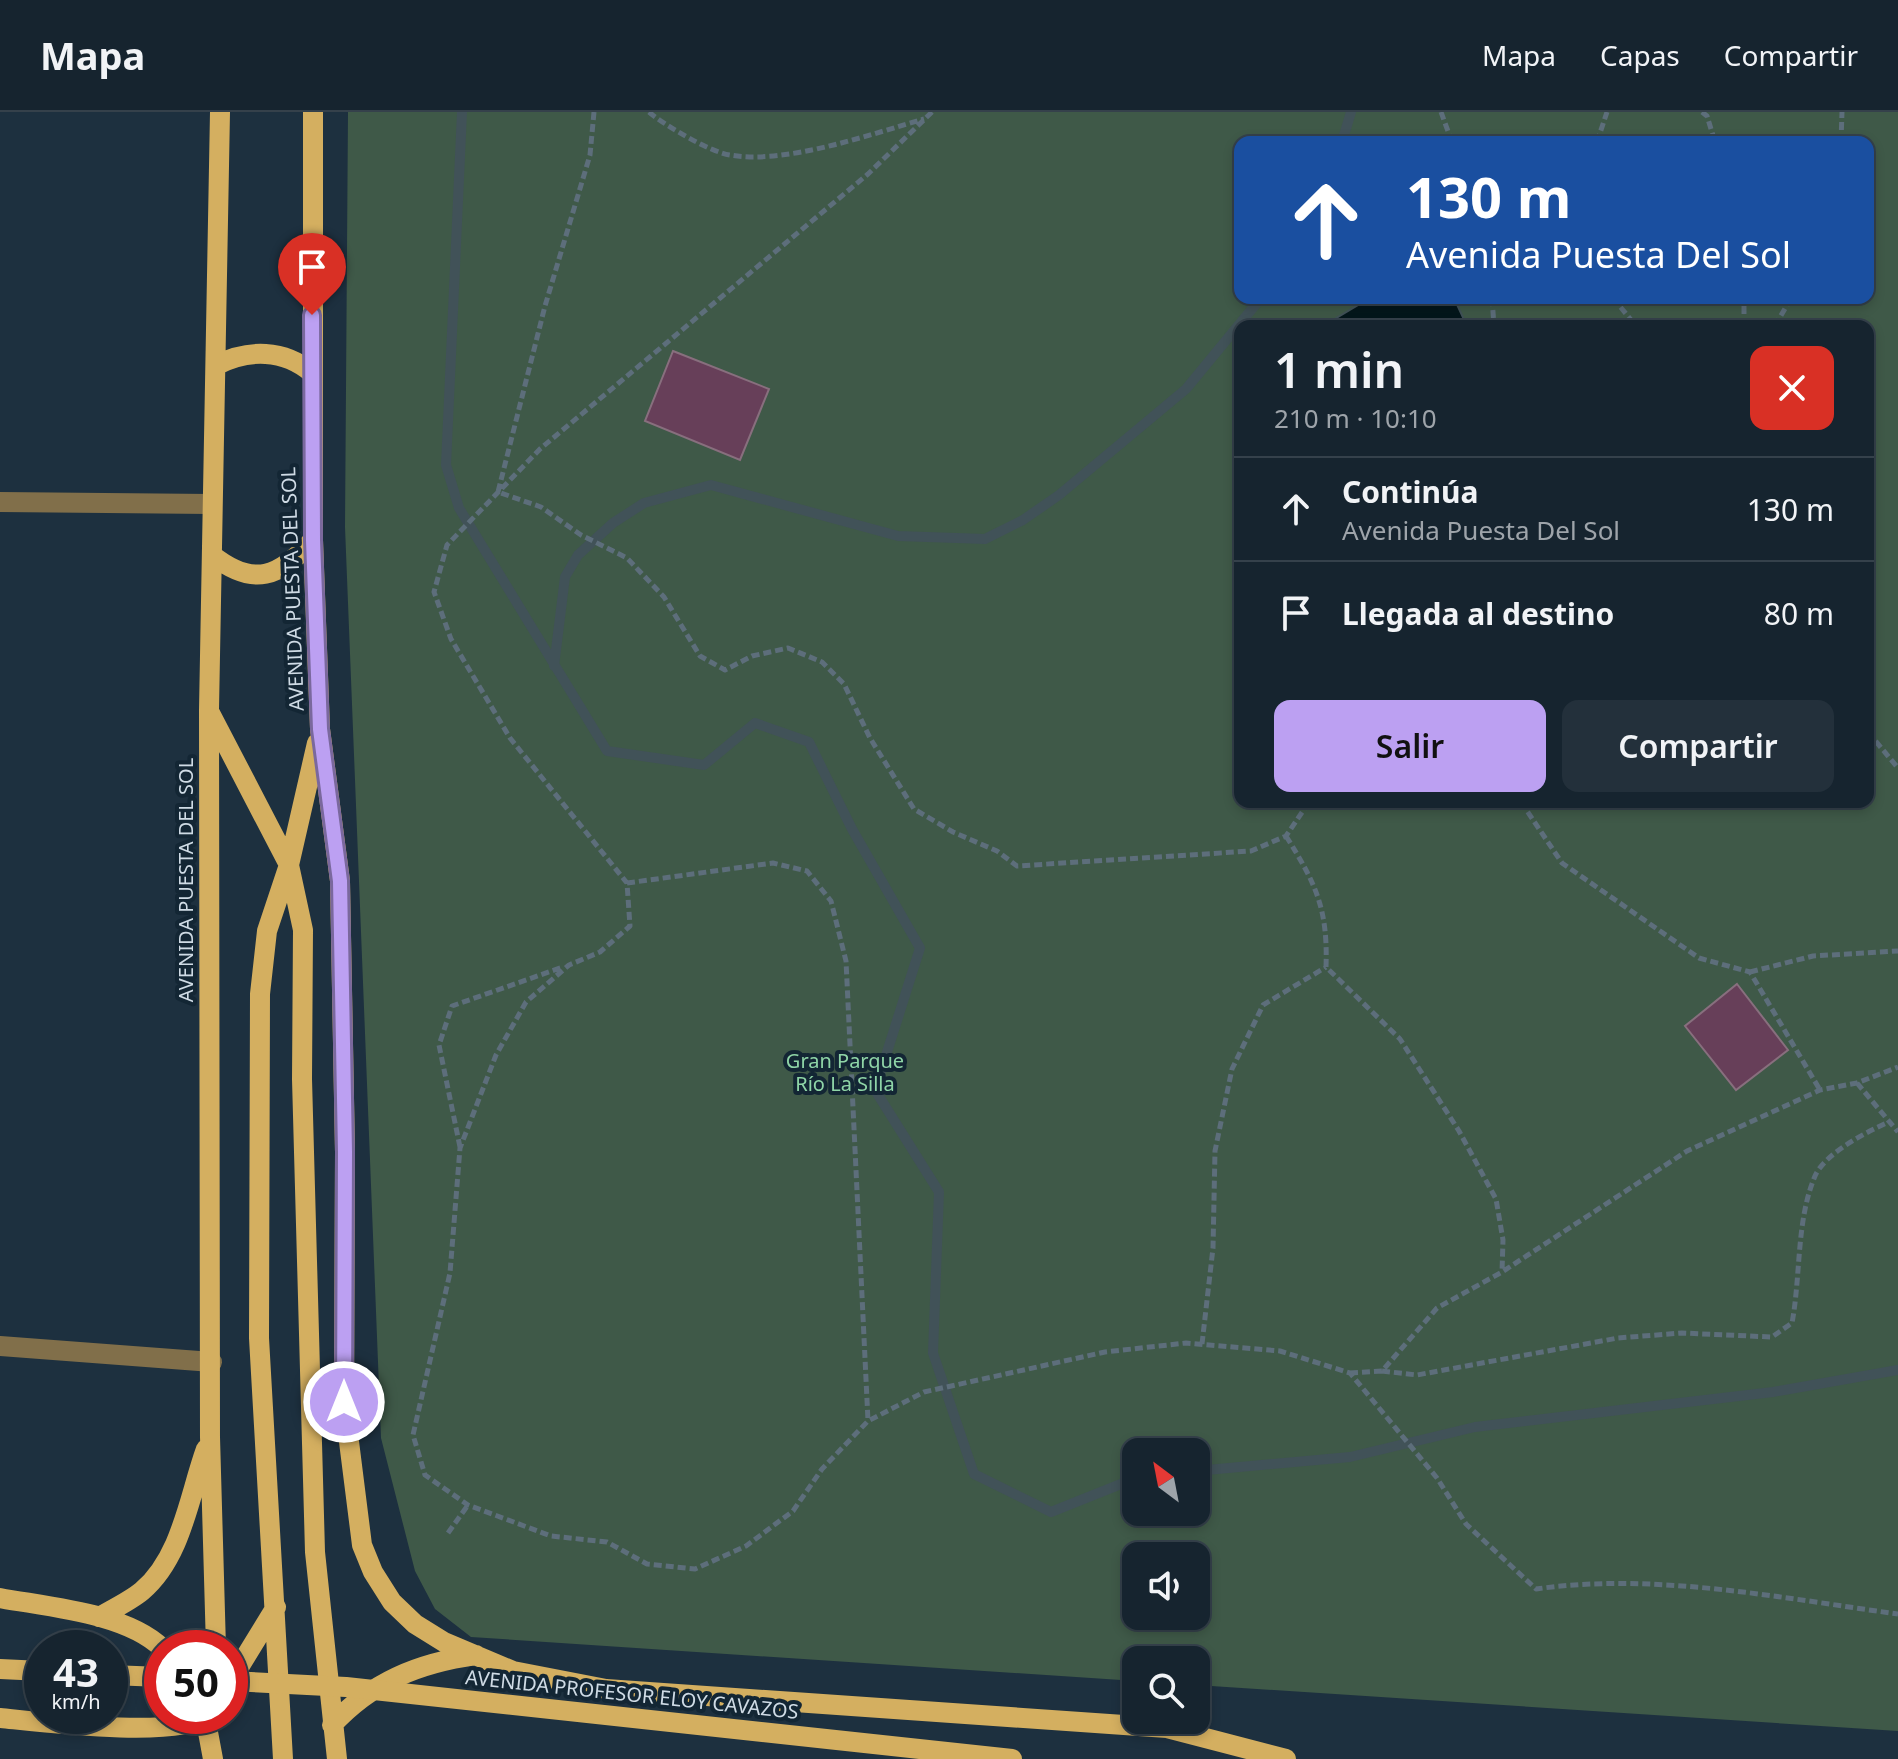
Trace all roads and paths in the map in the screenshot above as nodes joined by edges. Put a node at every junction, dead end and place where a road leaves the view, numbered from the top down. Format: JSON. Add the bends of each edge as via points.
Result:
{"nodes":[{"id":1,"x":220,"y":112,"type":"edge"},
{"id":2,"x":313,"y":112,"type":"edge"},
{"id":3,"x":594,"y":112,"type":"edge"},
{"id":4,"x":649,"y":112,"type":"edge"},
{"id":5,"x":932,"y":112,"type":"edge"},
{"id":6,"x":1441,"y":112,"type":"edge"},
{"id":7,"x":1607,"y":112,"type":"edge"},
{"id":8,"x":1702,"y":112,"type":"edge"},
{"id":9,"x":1842,"y":112,"type":"edge"},
{"id":10,"x":925,"y":119,"type":"junction"},
{"id":11,"x":1450,"y":136,"type":"edge"},
{"id":12,"x":1599,"y":136,"type":"edge"},
{"id":13,"x":1713,"y":136,"type":"edge"},
{"id":14,"x":1841,"y":136,"type":"edge"},
{"id":15,"x":1618,"y":304,"type":"edge"},
{"id":16,"x":1631,"y":320,"type":"edge"},
{"id":17,"x":217,"y":365,"type":"junction"},
{"id":18,"x":312,"y":373,"type":"junction"},
{"id":19,"x":498,"y":492,"type":"junction"},
{"id":20,"x":0,"y":502,"type":"edge"},
{"id":21,"x":211,"y":504,"type":"junction"},
{"id":22,"x":313,"y":540,"type":"junction"},
{"id":23,"x":212,"y":555,"type":"junction"},
{"id":24,"x":209,"y":710,"type":"junction"},
{"id":25,"x":320,"y":729,"type":"junction"},
{"id":26,"x":1874,"y":739,"type":"edge"},
{"id":27,"x":1898,"y":768,"type":"edge"},
{"id":28,"x":1305,"y":808,"type":"edge"},
{"id":29,"x":1525,"y":808,"type":"edge"},
{"id":30,"x":1286,"y":836,"type":"junction"},
{"id":31,"x":289,"y":865,"type":"junction"},
{"id":32,"x":627,"y":883,"type":"junction"},
{"id":33,"x":1898,"y":951,"type":"edge"},
{"id":34,"x":569,"y":965,"type":"junction"},
{"id":35,"x":1326,"y":967,"type":"junction"},
{"id":36,"x":1750,"y":972,"type":"junction"},
{"id":37,"x":1898,"y":1067,"type":"edge"},
{"id":38,"x":1857,"y":1083,"type":"junction"},
{"id":39,"x":1820,"y":1090,"type":"junction"},
{"id":40,"x":1889,"y":1122,"type":"junction"},
{"id":41,"x":1898,"y":1132,"type":"edge"},
{"id":42,"x":460,"y":1148,"type":"junction"},
{"id":43,"x":1502,"y":1272,"type":"junction"},
{"id":44,"x":1202,"y":1344,"type":"junction"},
{"id":45,"x":0,"y":1346,"type":"edge"},
{"id":46,"x":212,"y":1362,"type":"junction"},
{"id":47,"x":1382,"y":1371,"type":"junction"},
{"id":48,"x":1350,"y":1373,"type":"junction"},
{"id":49,"x":868,"y":1421,"type":"junction"},
{"id":50,"x":210,"y":1437,"type":"junction"},
{"id":51,"x":468,"y":1505,"type":"junction"},
{"id":52,"x":448,"y":1533,"type":"dead end"},
{"id":53,"x":0,"y":1598,"type":"edge"},
{"id":54,"x":276,"y":1606,"type":"junction"},
{"id":55,"x":1898,"y":1614,"type":"edge"},
{"id":56,"x":99,"y":1617,"type":"junction"},
{"id":57,"x":215,"y":1630,"type":"edge"},
{"id":58,"x":144,"y":1636,"type":"edge"},
{"id":59,"x":478,"y":1655,"type":"junction"},
{"id":60,"x":248,"y":1658,"type":"edge"},
{"id":61,"x":0,"y":1669,"type":"edge"},
{"id":62,"x":24,"y":1670,"type":"edge"},
{"id":63,"x":248,"y":1682,"type":"edge"},
{"id":64,"x":0,"y":1718,"type":"edge"},
{"id":65,"x":332,"y":1725,"type":"junction"},
{"id":66,"x":144,"y":1726,"type":"edge"},
{"id":67,"x":204,"y":1734,"type":"edge"},
{"id":68,"x":209,"y":1734,"type":"edge"},
{"id":69,"x":201,"y":1759,"type":"edge"},
{"id":70,"x":213,"y":1759,"type":"edge"},
{"id":71,"x":283,"y":1759,"type":"edge"},
{"id":72,"x":337,"y":1759,"type":"edge"},
{"id":73,"x":1012,"y":1759,"type":"edge"},
{"id":74,"x":1286,"y":1759,"type":"edge"}],
"edges":[{"from":1,"to":17,"type":"main road","name":"AVENIDA PUESTA DEL SOL"},
{"from":2,"to":18,"type":"main road","name":"AVENIDA PUESTA DEL SOL"},
{"from":3,"to":19,"type":"path","via":[[590,155]]},
{"from":4,"to":10,"type":"path","via":[[729,155],[787,154]]},
{"from":5,"to":10,"type":"path"},
{"from":6,"to":11,"type":"path"},
{"from":7,"to":12,"type":"path"},
{"from":8,"to":13,"type":"path"},
{"from":9,"to":14,"type":"path"},
{"from":10,"to":19,"type":"path","via":[[868,174],[540,449]]},
{"from":15,"to":16,"type":"path"},
{"from":17,"to":18,"type":"main road","via":[[253,353],[288,357]]},
{"from":17,"to":21,"type":"main road","name":"AVENIDA PUESTA DEL SOL"},
{"from":18,"to":22,"type":"main road","name":"AVENIDA PUESTA DEL SOL"},
{"from":19,"to":30,"type":"path","via":[[541,507],[620,554],[664,597],[700,656],[725,670],[752,656],[788,648],[822,662],[844,684],[914,809],[1017,866],[1251,851]]},
{"from":19,"to":32,"type":"path","via":[[447,545],[434,592],[451,639],[510,738]]},
{"from":20,"to":21,"type":"street"},
{"from":21,"to":23,"type":"main road","name":"AVENIDA PUESTA DEL SOL"},
{"from":22,"to":23,"type":"main road","via":[[283,568],[256,575],[232,571]]},
{"from":22,"to":25,"type":"main road","name":"AVENIDA PUESTA DEL SOL"},
{"from":23,"to":24,"type":"main road","name":"AVENIDA PUESTA DEL SOL"},
{"from":24,"to":31,"type":"main road"},
{"from":24,"to":46,"type":"main road","name":"AVENIDA PUESTA DEL SOL"},
{"from":25,"to":31,"type":"main road","name":"AVENIDA PUESTA DEL SOL"},
{"from":25,"to":59,"type":"main road","via":[[340,881],[344,1402],[362,1545],[392,1602],[415,1624]]},
{"from":26,"to":27,"type":"path"},
{"from":28,"to":30,"type":"path"},
{"from":29,"to":36,"type":"path","via":[[1562,863],[1699,958]]},
{"from":30,"to":35,"type":"path","via":[[1316,884],[1327,936]]},
{"from":31,"to":54,"type":"main road","name":"AVENIDA PUESTA DEL SOL","via":[[267,931],[260,994],[259,1338]]},
{"from":31,"to":65,"type":"main road","via":[[303,930],[315,1552]]},
{"from":32,"to":34,"type":"path","via":[[630,926],[600,952]]},
{"from":32,"to":49,"type":"path","via":[[773,863],[807,871],[831,901],[846,961]]},
{"from":33,"to":36,"type":"path","via":[[1813,956]]},
{"from":34,"to":42,"type":"path","via":[[526,1002],[496,1055]]},
{"from":34,"to":42,"type":"path","via":[[452,1006],[439,1045]]},
{"from":35,"to":43,"type":"path","via":[[1400,1039],[1459,1131],[1496,1199]]},
{"from":35,"to":44,"type":"path","via":[[1263,1005],[1232,1069],[1215,1151],[1213,1248]]},
{"from":36,"to":39,"type":"path"},
{"from":37,"to":38,"type":"path"},
{"from":38,"to":39,"type":"path"},
{"from":38,"to":40,"type":"path"},
{"from":39,"to":43,"type":"path","via":[[1687,1151]]},
{"from":40,"to":41,"type":"path"},
{"from":40,"to":47,"type":"path","via":[[1857,1136],[1816,1173],[1799,1250],[1792,1323],[1772,1337],[1682,1333],[1618,1338],[1417,1375]]},
{"from":42,"to":51,"type":"path","via":[[450,1273],[413,1435],[425,1475]]},
{"from":43,"to":47,"type":"path","via":[[1437,1308]]},
{"from":44,"to":48,"type":"path","via":[[1280,1351]]},
{"from":44,"to":49,"type":"path","via":[[1105,1352],[967,1381],[924,1392]]},
{"from":45,"to":46,"type":"street"},
{"from":46,"to":50,"type":"main road","name":"AVENIDA PUESTA DEL SOL"},
{"from":47,"to":48,"type":"path"},
{"from":48,"to":55,"type":"path","via":[[1466,1524],[1536,1589],[1586,1582],[1694,1588]]},
{"from":49,"to":51,"type":"path","via":[[822,1469],[793,1511],[746,1546],[695,1569],[647,1564],[607,1542],[551,1536]]},
{"from":50,"to":56,"type":"main road","via":[[172,1552],[160,1572],[141,1591]]},
{"from":50,"to":57,"type":"main road","name":"AVENIDA PUESTA DEL SOL"},
{"from":51,"to":52,"type":"path"},
{"from":53,"to":56,"type":"main road"},
{"from":54,"to":60,"type":"main road"},
{"from":54,"to":71,"type":"main road","name":"AVENIDA PUESTA DEL SOL"},
{"from":56,"to":58,"type":"main road"},
{"from":59,"to":65,"type":"main road","via":[[437,1660],[381,1684],[357,1698]]},
{"from":59,"to":74,"type":"main road","via":[[513,1671],[606,1689],[1167,1728]]},
{"from":61,"to":62,"type":"main road"},
{"from":63,"to":73,"type":"main road","name":"AVENIDA PROFESOR ELOY CAVAZOS","bridge":true,"via":[[362,1688]]},
{"from":64,"to":66,"type":"main road"},
{"from":65,"to":72,"type":"main road"},
{"from":67,"to":69,"type":"main road"},
{"from":68,"to":70,"type":"main road"}]}
